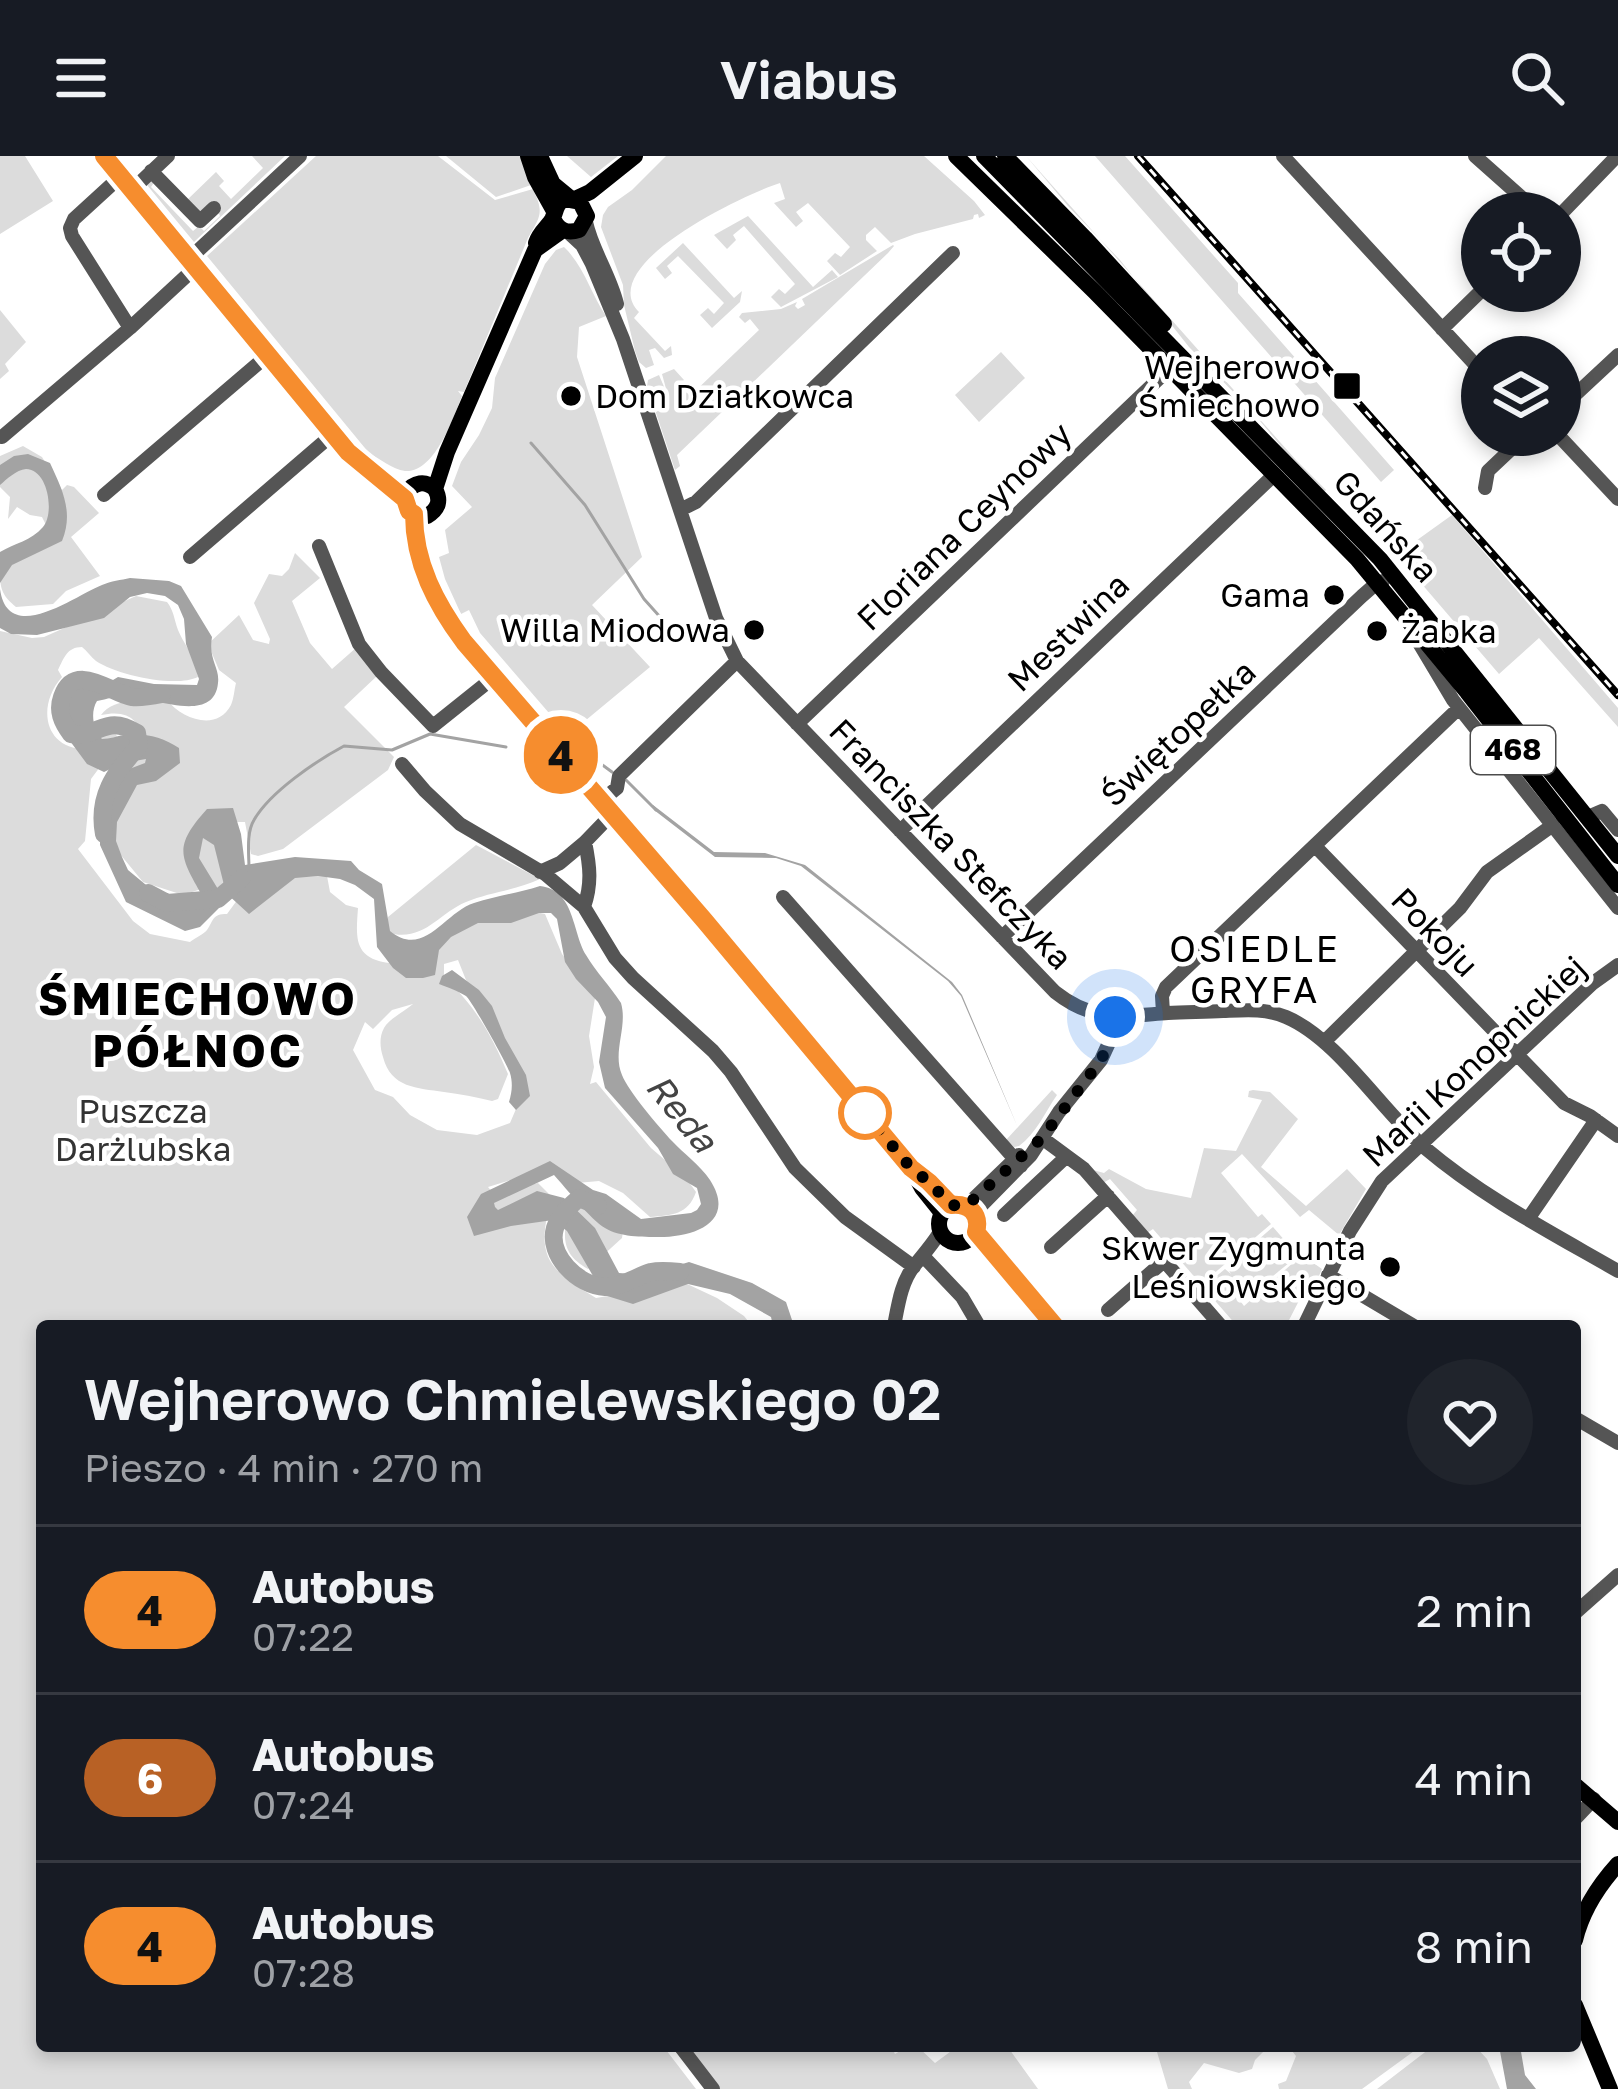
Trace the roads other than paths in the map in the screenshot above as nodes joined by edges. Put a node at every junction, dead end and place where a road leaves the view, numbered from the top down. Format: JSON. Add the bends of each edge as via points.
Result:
{"nodes":[{"id":1,"x":105,"y":156,"type":"edge"},
{"id":2,"x":167,"y":156,"type":"edge"},
{"id":3,"x":300,"y":156,"type":"edge"},
{"id":4,"x":529,"y":156,"type":"edge"},
{"id":5,"x":540,"y":156,"type":"edge"},
{"id":6,"x":956,"y":156,"type":"edge"},
{"id":7,"x":984,"y":156,"type":"edge"},
{"id":8,"x":1005,"y":156,"type":"edge"},
{"id":9,"x":1021,"y":156,"type":"edge"},
{"id":10,"x":1283,"y":156,"type":"edge"},
{"id":11,"x":1475,"y":156,"type":"edge"},
{"id":12,"x":1617,"y":156,"type":"edge"},
{"id":13,"x":630,"y":161,"type":"edge"},
{"id":14,"x":151,"y":171,"type":"junction"},
{"id":15,"x":121,"y":176,"type":"junction"},
{"id":16,"x":132,"y":190,"type":"junction"},
{"id":17,"x":1515,"y":192,"type":"edge"},
{"id":18,"x":1581,"y":193,"type":"edge"},
{"id":19,"x":573,"y":199,"type":"junction"},
{"id":20,"x":214,"y":208,"type":"dead end"},
{"id":21,"x":586,"y":219,"type":"junction"},
{"id":22,"x":559,"y":223,"type":"junction"},
{"id":23,"x":1085,"y":238,"type":"junction"},
{"id":24,"x":953,"y":254,"type":"dead end"},
{"id":25,"x":193,"y":263,"type":"junction"},
{"id":26,"x":607,"y":285,"type":"junction"},
{"id":27,"x":1461,"y":310,"type":"edge"},
{"id":28,"x":130,"y":328,"type":"junction"},
{"id":29,"x":1442,"y":329,"type":"junction"},
{"id":30,"x":1461,"y":349,"type":"edge"},
{"id":31,"x":268,"y":355,"type":"junction"},
{"id":32,"x":1618,"y":355,"type":"edge"},
{"id":33,"x":1178,"y":364,"type":"junction"},
{"id":34,"x":1581,"y":389,"type":"edge"},
{"id":35,"x":333,"y":434,"type":"junction"},
{"id":36,"x":2,"y":436,"type":"edge"},
{"id":37,"x":1504,"y":456,"type":"edge"},
{"id":38,"x":1578,"y":456,"type":"edge"},
{"id":39,"x":1275,"y":474,"type":"junction"},
{"id":40,"x":1485,"y":488,"type":"dead end"},
{"id":41,"x":104,"y":496,"type":"dead end"},
{"id":42,"x":419,"y":498,"type":"junction"},
{"id":43,"x":1618,"y":499,"type":"edge"},
{"id":44,"x":680,"y":510,"type":"junction"},
{"id":45,"x":319,"y":546,"type":"dead end"},
{"id":46,"x":190,"y":557,"type":"dead end"},
{"id":47,"x":1387,"y":580,"type":"junction"},
{"id":48,"x":1407,"y":617,"type":"junction"},
{"id":49,"x":736,"y":662,"type":"junction"},
{"id":50,"x":493,"y":678,"type":"junction"},
{"id":51,"x":1460,"y":708,"type":"junction"},
{"id":52,"x":796,"y":724,"type":"junction"},
{"id":53,"x":402,"y":764,"type":"dead end"},
{"id":54,"x":606,"y":808,"type":"junction"},
{"id":55,"x":1588,"y":817,"type":"junction"},
{"id":56,"x":1553,"y":825,"type":"junction"},
{"id":57,"x":1618,"y":830,"type":"edge"},
{"id":58,"x":900,"y":831,"type":"junction"},
{"id":59,"x":585,"y":842,"type":"junction"},
{"id":60,"x":1315,"y":846,"type":"junction"},
{"id":61,"x":1618,"y":856,"type":"edge"},
{"id":62,"x":540,"y":872,"type":"junction"},
{"id":63,"x":1618,"y":885,"type":"edge"},
{"id":64,"x":783,"y":897,"type":"dead end"},
{"id":65,"x":584,"y":907,"type":"junction"},
{"id":66,"x":1618,"y":908,"type":"edge"},
{"id":67,"x":1002,"y":937,"type":"junction"},
{"id":68,"x":1416,"y":951,"type":"junction"},
{"id":69,"x":1618,"y":965,"type":"edge"},
{"id":70,"x":1163,"y":1013,"type":"junction"},
{"id":71,"x":1115,"y":1017,"type":"junction"},
{"id":72,"x":1324,"y":1042,"type":"junction"},
{"id":73,"x":1517,"y":1056,"type":"junction"},
{"id":74,"x":1596,"y":1120,"type":"junction"},
{"id":75,"x":1618,"y":1136,"type":"edge"},
{"id":76,"x":1042,"y":1138,"type":"junction"},
{"id":77,"x":1421,"y":1144,"type":"junction"},
{"id":78,"x":1066,"y":1157,"type":"junction"},
{"id":79,"x":1018,"y":1163,"type":"junction"},
{"id":80,"x":1108,"y":1196,"type":"junction"},
{"id":81,"x":1004,"y":1215,"type":"dead end"},
{"id":82,"x":1528,"y":1219,"type":"junction"},
{"id":83,"x":958,"y":1223,"type":"junction"},
{"id":84,"x":1051,"y":1247,"type":"dead end"},
{"id":85,"x":1164,"y":1261,"type":"junction"},
{"id":86,"x":919,"y":1262,"type":"junction"},
{"id":87,"x":1618,"y":1271,"type":"edge"},
{"id":88,"x":1328,"y":1275,"type":"junction"},
{"id":89,"x":1108,"y":1310,"type":"dead end"},
{"id":90,"x":895,"y":1320,"type":"edge"},
{"id":91,"x":975,"y":1320,"type":"edge"},
{"id":92,"x":1050,"y":1320,"type":"edge"},
{"id":93,"x":1216,"y":1320,"type":"edge"},
{"id":94,"x":1307,"y":1320,"type":"edge"},
{"id":95,"x":1404,"y":1320,"type":"edge"},
{"id":96,"x":1581,"y":1421,"type":"edge"},
{"id":97,"x":1618,"y":1443,"type":"edge"},
{"id":98,"x":1618,"y":1575,"type":"edge"},
{"id":99,"x":1581,"y":1608,"type":"edge"},
{"id":100,"x":1581,"y":1789,"type":"edge"},
{"id":101,"x":1594,"y":1799,"type":"junction"},
{"id":102,"x":1618,"y":1809,"type":"edge"},
{"id":103,"x":1581,"y":1813,"type":"edge"},
{"id":104,"x":1618,"y":1822,"type":"edge"},
{"id":105,"x":1618,"y":1864,"type":"edge"},
{"id":106,"x":1581,"y":1921,"type":"edge"},
{"id":107,"x":1581,"y":2019,"type":"edge"},
{"id":108,"x":685,"y":2052,"type":"edge"},
{"id":109,"x":713,"y":2089,"type":"edge"},
{"id":110,"x":1610,"y":2089,"type":"edge"}],
"edges":[{"from":1,"to":15,"type":"street"},
{"from":2,"to":14,"type":"street"},
{"from":3,"to":25,"type":"street"},
{"from":4,"to":22,"type":"main road"},
{"from":5,"to":19,"type":"main road","via":[[553,184]]},
{"from":6,"to":33,"type":"main road","name":"Gdańska","number":"468"},
{"from":7,"to":33,"type":"main road","name":"Gdańska","number":"468"},
{"from":8,"to":23,"type":"main road"},
{"from":9,"to":23,"type":"main road"},
{"from":10,"to":29,"type":"street"},
{"from":11,"to":17,"type":"street"},
{"from":12,"to":18,"type":"street"},
{"from":13,"to":19,"type":"main road"},
{"from":13,"to":21,"type":"main road"},
{"from":14,"to":16,"type":"street"},
{"from":14,"to":20,"type":"street","via":[[200,221]]},
{"from":15,"to":16,"type":"street"},
{"from":15,"to":28,"type":"street","via":[[70,228]]},
{"from":16,"to":25,"type":"street"},
{"from":19,"to":21,"type":"main road"},
{"from":19,"to":22,"type":"main road","via":[[560,202]]},
{"from":21,"to":22,"type":"main road","via":[[579,230]]},
{"from":21,"to":26,"type":"street","name":"Franciszka Stefczyka"},
{"from":22,"to":26,"type":"street","name":"Franciszka Stefczyka"},
{"from":22,"to":42,"type":"main road","via":[[535,250]]},
{"from":23,"to":33,"type":"main road","via":[[1175,337]]},
{"from":24,"to":44,"type":"street"},
{"from":25,"to":28,"type":"street"},
{"from":25,"to":31,"type":"street"},
{"from":26,"to":44,"type":"street","name":"Franciszka Stefczyka"},
{"from":27,"to":29,"type":"street"},
{"from":28,"to":36,"type":"street"},
{"from":29,"to":30,"type":"street"},
{"from":31,"to":35,"type":"street"},
{"from":31,"to":41,"type":"street"},
{"from":32,"to":34,"type":"street"},
{"from":33,"to":39,"type":"main road","name":"Gdańska","number":"468"},
{"from":33,"to":47,"type":"main road","name":"Gdańska","number":"468"},
{"from":33,"to":52,"type":"street","name":"Floriana Ceynowy"},
{"from":35,"to":42,"type":"street","via":[[362,466]]},
{"from":35,"to":46,"type":"street"},
{"from":37,"to":40,"type":"street"},
{"from":38,"to":43,"type":"street"},
{"from":39,"to":47,"type":"main road","name":"Gdańska","number":"468"},
{"from":39,"to":58,"type":"street","name":"Mestwina"},
{"from":42,"to":50,"type":"main road","via":[[425,575]]},
{"from":44,"to":49,"type":"street","name":"Franciszka Stefczyka"},
{"from":45,"to":50,"type":"street","via":[[358,644],[433,726]]},
{"from":47,"to":48,"type":"main road","name":"Gdańska","number":"468"},
{"from":47,"to":55,"type":"main road","name":"Gdańska","number":"468"},
{"from":47,"to":67,"type":"street","name":"Świętopełka"},
{"from":48,"to":51,"type":"street","name":"Gdańska"},
{"from":48,"to":63,"type":"main road","name":"Gdańska","number":"468"},
{"from":49,"to":52,"type":"street","name":"Franciszka Stefczyka"},
{"from":49,"to":54,"type":"street","via":[[620,776]]},
{"from":50,"to":54,"type":"main road"},
{"from":51,"to":56,"type":"street","name":"Gdańska"},
{"from":51,"to":60,"type":"street"},
{"from":52,"to":58,"type":"street","name":"Franciszka Stefczyka"},
{"from":53,"to":62,"type":"street","via":[[460,824]]},
{"from":54,"to":59,"type":"street"},
{"from":54,"to":83,"type":"main road"},
{"from":55,"to":57,"type":"street","via":[[1603,811]]},
{"from":55,"to":61,"type":"main road","name":"Gdańska","number":"468"},
{"from":56,"to":66,"type":"street","name":"Gdańska"},
{"from":56,"to":68,"type":"street","via":[[1496,864]]},
{"from":58,"to":67,"type":"street","name":"Franciszka Stefczyka"},
{"from":59,"to":62,"type":"street"},
{"from":59,"to":65,"type":"street","via":[[591,870]]},
{"from":60,"to":68,"type":"street","name":"Pokoju"},
{"from":60,"to":70,"type":"street","via":[[1166,987]]},
{"from":62,"to":65,"type":"street"},
{"from":64,"to":79,"type":"street"},
{"from":65,"to":86,"type":"street","via":[[633,979],[730,1072],[795,1168],[844,1217]]},
{"from":67,"to":71,"type":"street","name":"Franciszka Stefczyka","via":[[1068,1002]]},
{"from":68,"to":72,"type":"street"},
{"from":68,"to":73,"type":"street","name":"Pokoju"},
{"from":69,"to":73,"type":"street","name":"Marii Konopnickiej"},
{"from":70,"to":71,"type":"street","name":"Franciszka Stefczyka"},
{"from":70,"to":72,"type":"street","name":"Franciszka Stefczyka","via":[[1265,1010]]},
{"from":71,"to":76,"type":"street","via":[[1101,1060]]},
{"from":72,"to":77,"type":"street","name":"Franciszka Stefczyka"},
{"from":73,"to":74,"type":"street","name":"Pokoju","via":[[1570,1108]]},
{"from":73,"to":77,"type":"street","name":"Marii Konopnickiej"},
{"from":74,"to":75,"type":"street","name":"Pokoju"},
{"from":74,"to":82,"type":"street"},
{"from":76,"to":78,"type":"street"},
{"from":76,"to":79,"type":"street"},
{"from":77,"to":82,"type":"street","name":"Franciszka Stefczyka"},
{"from":77,"to":88,"type":"street","name":"Marii Konopnickiej","via":[[1374,1192]]},
{"from":78,"to":80,"type":"street"},
{"from":78,"to":81,"type":"street"},
{"from":79,"to":83,"type":"street"},
{"from":80,"to":84,"type":"street"},
{"from":80,"to":85,"type":"street"},
{"from":82,"to":87,"type":"street","name":"Franciszka Stefczyka"},
{"from":83,"to":86,"type":"street"},
{"from":83,"to":92,"type":"main road"},
{"from":85,"to":89,"type":"street"},
{"from":85,"to":93,"type":"street"},
{"from":86,"to":90,"type":"street"},
{"from":86,"to":91,"type":"street","via":[[962,1297]]},
{"from":88,"to":94,"type":"street","name":"Marii Konopnickiej"},
{"from":88,"to":95,"type":"street"},
{"from":96,"to":97,"type":"street"},
{"from":98,"to":99,"type":"street"},
{"from":100,"to":101,"type":"main road"},
{"from":101,"to":102,"type":"main road"},
{"from":101,"to":103,"type":"street"},
{"from":101,"to":104,"type":"main road"},
{"from":105,"to":106,"type":"main road"},
{"from":107,"to":110,"type":"main road"},
{"from":108,"to":109,"type":"street"}]}
